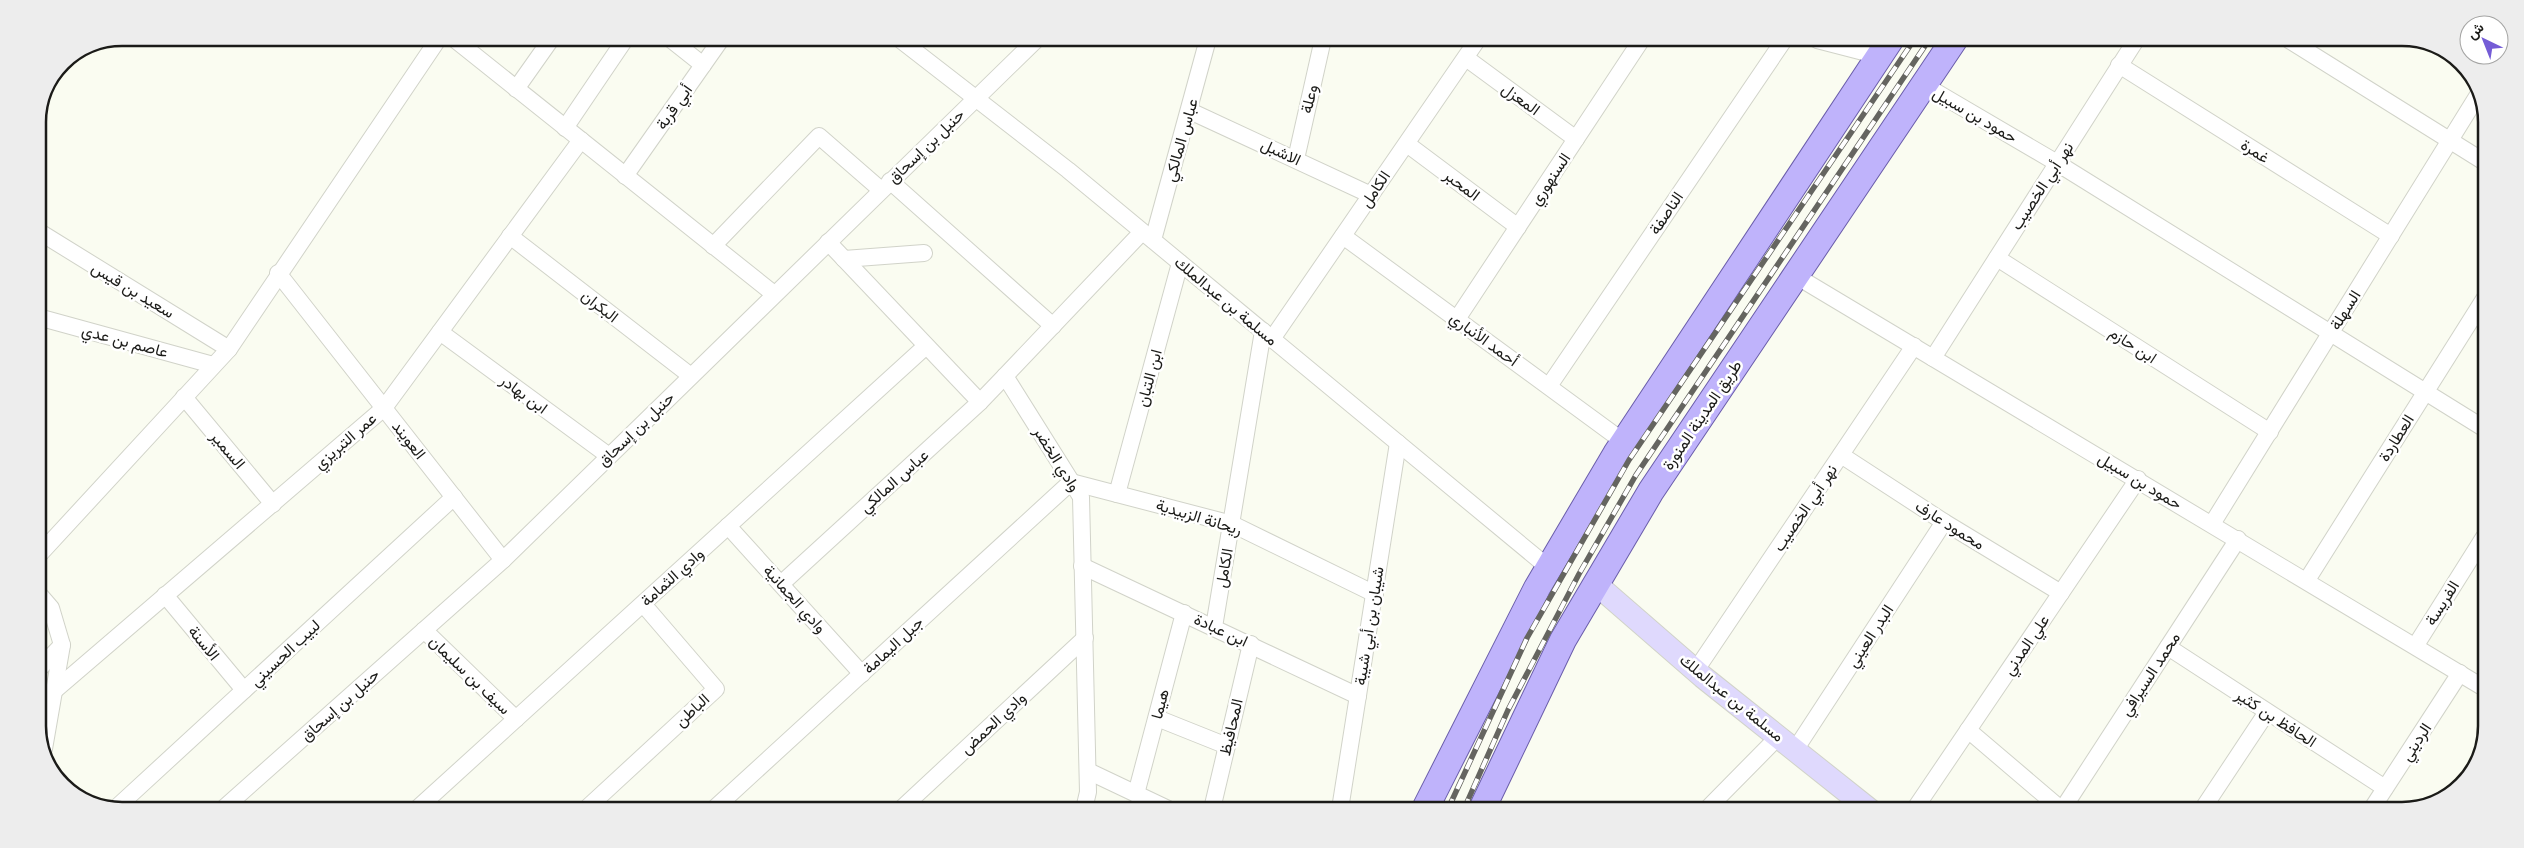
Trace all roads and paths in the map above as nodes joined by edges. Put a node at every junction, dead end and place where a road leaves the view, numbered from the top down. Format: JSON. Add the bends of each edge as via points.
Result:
{"nodes":[{"id":1,"x":434,"y":46,"type":"edge"},
{"id":2,"x":463,"y":46,"type":"edge"},
{"id":3,"x":546,"y":46,"type":"edge"},
{"id":4,"x":621,"y":46,"type":"edge"},
{"id":5,"x":679,"y":46,"type":"edge"},
{"id":6,"x":716,"y":46,"type":"edge"},
{"id":7,"x":908,"y":46,"type":"edge"},
{"id":8,"x":1031,"y":46,"type":"edge"},
{"id":9,"x":1206,"y":46,"type":"edge"},
{"id":10,"x":1321,"y":46,"type":"edge"},
{"id":11,"x":1474,"y":46,"type":"edge"},
{"id":12,"x":1638,"y":46,"type":"edge"},
{"id":13,"x":1780,"y":46,"type":"edge"},
{"id":14,"x":1868,"y":46,"type":"edge"},
{"id":15,"x":1950,"y":46,"type":"edge"},
{"id":16,"x":2132,"y":46,"type":"edge"},
{"id":17,"x":2299,"y":46,"type":"edge"},
{"id":18,"x":1885,"y":48,"type":"edge"},
{"id":19,"x":1466,"y":58,"type":"junction"},
{"id":20,"x":703,"y":65,"type":"junction"},
{"id":21,"x":2119,"y":65,"type":"junction"},
{"id":22,"x":1924,"y":85,"type":"junction"},
{"id":23,"x":516,"y":89,"type":"junction"},
{"id":24,"x":975,"y":98,"type":"junction"},
{"id":25,"x":2474,"y":101,"type":"edge"},
{"id":26,"x":1190,"y":111,"type":"junction"},
{"id":27,"x":565,"y":128,"type":"junction"},
{"id":28,"x":1576,"y":139,"type":"junction"},
{"id":29,"x":2451,"y":139,"type":"junction"},
{"id":30,"x":581,"y":140,"type":"junction"},
{"id":31,"x":1407,"y":144,"type":"junction"},
{"id":32,"x":2478,"y":157,"type":"edge"},
{"id":33,"x":1296,"y":159,"type":"junction"},
{"id":34,"x":2057,"y":163,"type":"junction"},
{"id":35,"x":625,"y":176,"type":"junction"},
{"id":36,"x":885,"y":185,"type":"junction"},
{"id":37,"x":1371,"y":195,"type":"junction"},
{"id":38,"x":1518,"y":227,"type":"junction"},
{"id":39,"x":510,"y":236,"type":"junction"},
{"id":40,"x":1148,"y":236,"type":"junction"},
{"id":41,"x":1343,"y":236,"type":"junction"},
{"id":42,"x":2391,"y":236,"type":"junction"},
{"id":43,"x":46,"y":237,"type":"edge"},
{"id":44,"x":828,"y":242,"type":"junction"},
{"id":45,"x":713,"y":246,"type":"junction"},
{"id":46,"x":924,"y":252,"type":"dead end"},
{"id":47,"x":1997,"y":258,"type":"junction"},
{"id":48,"x":844,"y":259,"type":"junction"},
{"id":49,"x":1180,"y":263,"type":"junction"},
{"id":50,"x":278,"y":273,"type":"junction"},
{"id":51,"x":1796,"y":276,"type":"junction"},
{"id":52,"x":774,"y":294,"type":"junction"},
{"id":53,"x":46,"y":319,"type":"edge"},
{"id":54,"x":1457,"y":319,"type":"junction"},
{"id":55,"x":2478,"y":321,"type":"edge"},
{"id":56,"x":1052,"y":326,"type":"junction"},
{"id":57,"x":440,"y":332,"type":"junction"},
{"id":58,"x":2330,"y":334,"type":"junction"},
{"id":59,"x":1268,"y":335,"type":"junction"},
{"id":60,"x":926,"y":346,"type":"junction"},
{"id":61,"x":1914,"y":346,"type":"junction"},
{"id":62,"x":229,"y":348,"type":"junction"},
{"id":63,"x":1933,"y":358,"type":"junction"},
{"id":64,"x":213,"y":365,"type":"junction"},
{"id":65,"x":691,"y":376,"type":"junction"},
{"id":66,"x":1005,"y":376,"type":"junction"},
{"id":67,"x":1549,"y":386,"type":"junction"},
{"id":68,"x":2425,"y":392,"type":"junction"},
{"id":69,"x":184,"y":397,"type":"junction"},
{"id":70,"x":980,"y":402,"type":"junction"},
{"id":71,"x":384,"y":408,"type":"junction"},
{"id":72,"x":2478,"y":426,"type":"edge"},
{"id":73,"x":2270,"y":432,"type":"junction"},
{"id":74,"x":1624,"y":442,"type":"junction"},
{"id":75,"x":1398,"y":444,"type":"junction"},
{"id":76,"x":1842,"y":455,"type":"junction"},
{"id":77,"x":609,"y":456,"type":"junction"},
{"id":78,"x":2138,"y":479,"type":"junction"},
{"id":79,"x":1071,"y":482,"type":"junction"},
{"id":80,"x":1117,"y":494,"type":"junction"},
{"id":81,"x":454,"y":498,"type":"junction"},
{"id":82,"x":272,"y":504,"type":"junction"},
{"id":83,"x":1944,"y":522,"type":"junction"},
{"id":84,"x":1232,"y":524,"type":"junction"},
{"id":85,"x":2212,"y":524,"type":"junction"},
{"id":86,"x":728,"y":526,"type":"junction"},
{"id":87,"x":2238,"y":539,"type":"junction"},
{"id":88,"x":46,"y":547,"type":"edge"},
{"id":89,"x":2478,"y":553,"type":"edge"},
{"id":90,"x":503,"y":560,"type":"junction"},
{"id":91,"x":1082,"y":566,"type":"junction"},
{"id":92,"x":1549,"y":568,"type":"junction"},
{"id":93,"x":2307,"y":580,"type":"junction"},
{"id":94,"x":781,"y":584,"type":"junction"},
{"id":95,"x":1596,"y":584,"type":"junction"},
{"id":96,"x":2061,"y":592,"type":"junction"},
{"id":97,"x":1374,"y":594,"type":"junction"},
{"id":98,"x":165,"y":595,"type":"junction"},
{"id":99,"x":46,"y":603,"type":"edge"},
{"id":100,"x":643,"y":604,"type":"junction"},
{"id":101,"x":1184,"y":613,"type":"junction"},
{"id":102,"x":1214,"y":627,"type":"junction"},
{"id":103,"x":424,"y":630,"type":"junction"},
{"id":104,"x":1085,"y":638,"type":"junction"},
{"id":105,"x":1251,"y":644,"type":"junction"},
{"id":106,"x":62,"y":645,"type":"junction"},
{"id":107,"x":2416,"y":645,"type":"junction"},
{"id":108,"x":2168,"y":647,"type":"junction"},
{"id":109,"x":46,"y":662,"type":"edge"},
{"id":110,"x":1696,"y":670,"type":"junction"},
{"id":111,"x":2460,"y":673,"type":"junction"},
{"id":112,"x":862,"y":674,"type":"junction"},
{"id":113,"x":2478,"y":684,"type":"edge"},
{"id":114,"x":244,"y":690,"type":"junction"},
{"id":115,"x":54,"y":691,"type":"junction"},
{"id":116,"x":1358,"y":696,"type":"junction"},
{"id":117,"x":2267,"y":712,"type":"junction"},
{"id":118,"x":1157,"y":718,"type":"junction"},
{"id":119,"x":516,"y":719,"type":"junction"},
{"id":120,"x":1968,"y":730,"type":"junction"},
{"id":121,"x":47,"y":734,"type":"edge"},
{"id":122,"x":1787,"y":743,"type":"junction"},
{"id":123,"x":1227,"y":746,"type":"junction"},
{"id":124,"x":1088,"y":771,"type":"junction"},
{"id":125,"x":2386,"y":788,"type":"junction"},
{"id":126,"x":1136,"y":794,"type":"junction"},
{"id":127,"x":123,"y":802,"type":"edge"},
{"id":128,"x":231,"y":802,"type":"edge"},
{"id":129,"x":425,"y":802,"type":"edge"},
{"id":130,"x":594,"y":802,"type":"edge"},
{"id":131,"x":722,"y":802,"type":"edge"},
{"id":132,"x":909,"y":802,"type":"edge"},
{"id":133,"x":1086,"y":802,"type":"edge"},
{"id":134,"x":1153,"y":802,"type":"edge"},
{"id":135,"x":1214,"y":802,"type":"edge"},
{"id":136,"x":1341,"y":802,"type":"edge"},
{"id":137,"x":1429,"y":802,"type":"edge"},
{"id":138,"x":1485,"y":802,"type":"edge"},
{"id":139,"x":1716,"y":802,"type":"edge"},
{"id":140,"x":1860,"y":802,"type":"edge"},
{"id":141,"x":1919,"y":802,"type":"edge"},
{"id":142,"x":2053,"y":802,"type":"edge"},
{"id":143,"x":2067,"y":802,"type":"edge"},
{"id":144,"x":2207,"y":802,"type":"edge"},
{"id":145,"x":2376,"y":802,"type":"edge"}],
"edges":[{"from":1,"to":50,"type":"street"},
{"from":2,"to":23,"type":"street"},
{"from":3,"to":23,"type":"street"},
{"from":4,"to":27,"type":"street"},
{"from":5,"to":20,"type":"street"},
{"from":6,"to":20,"type":"street","name":"أبي قربة"},
{"from":7,"to":24,"type":"street","name":"مسلمة بن عبدالملك"},
{"from":8,"to":24,"type":"street","name":"حنبل بن إسحاق"},
{"from":9,"to":26,"type":"street","name":"عباس المالكي"},
{"from":10,"to":33,"type":"street","name":"وعلة"},
{"from":11,"to":19,"type":"street","name":"الكامل"},
{"from":12,"to":28,"type":"street","name":"السنهوري"},
{"from":13,"to":67,"type":"street","name":"الناصفة"},
{"from":14,"to":18,"type":"street"},
{"from":15,"to":22,"type":"main road","name":"طريق المدينة المنورة"},
{"from":16,"to":21,"type":"street","name":"نهر أبي الخصيب"},
{"from":17,"to":29,"type":"street"},
{"from":18,"to":74,"type":"main road"},
{"from":19,"to":28,"type":"street","name":"المعزل"},
{"from":19,"to":31,"type":"street","name":"الكامل"},
{"from":20,"to":35,"type":"street","name":"أبي قربة"},
{"from":21,"to":34,"type":"street","name":"نهر أبي الخصيب"},
{"from":21,"to":42,"type":"street","name":"غمرة"},
{"from":22,"to":34,"type":"street","name":"حمود بن سبيل"},
{"from":22,"to":51,"type":"main road","name":"طريق المدينة المنورة"},
{"from":23,"to":27,"type":"street"},
{"from":24,"to":36,"type":"street","name":"حنبل بن إسحاق"},
{"from":24,"to":40,"type":"street","name":"مسلمة بن عبدالملك"},
{"from":25,"to":29,"type":"street","name":"السهلة"},
{"from":26,"to":33,"type":"street","name":"الاشبل"},
{"from":26,"to":40,"type":"street","name":"عباس المالكي"},
{"from":27,"to":30,"type":"street"},
{"from":28,"to":38,"type":"street","name":"السنهوري"},
{"from":29,"to":32,"type":"street"},
{"from":29,"to":42,"type":"street","name":"السهلة"},
{"from":30,"to":35,"type":"street"},
{"from":30,"to":39,"type":"street","name":"عمر التبريزي"},
{"from":31,"to":37,"type":"street","name":"الكامل"},
{"from":31,"to":38,"type":"street","name":"المحبر"},
{"from":33,"to":37,"type":"street","name":"الاشبل"},
{"from":34,"to":47,"type":"street","name":"نهر أبي الخصيب"},
{"from":34,"to":58,"type":"street","name":"حمود بن سبيل"},
{"from":35,"to":45,"type":"street"},
{"from":36,"to":44,"type":"street","name":"حنبل بن إسحاق"},
{"from":36,"to":45,"type":"street","via":[[819,136]]},
{"from":36,"to":56,"type":"street"},
{"from":37,"to":41,"type":"street","name":"الكامل"},
{"from":38,"to":54,"type":"street","name":"السنهوري"},
{"from":39,"to":57,"type":"street","name":"عمر التبريزي"},
{"from":39,"to":65,"type":"street","name":"البكران"},
{"from":40,"to":49,"type":"street","name":"مسلمة بن عبدالملك"},
{"from":40,"to":56,"type":"street"},
{"from":41,"to":54,"type":"street","name":"أحمد الأنباري"},
{"from":41,"to":59,"type":"street","name":"الكامل"},
{"from":42,"to":58,"type":"street","name":"السهلة"},
{"from":43,"to":62,"type":"street","name":"سعيد بن قيس"},
{"from":44,"to":48,"type":"street"},
{"from":44,"to":52,"type":"street","name":"حنبل بن إسحاق"},
{"from":45,"to":52,"type":"street"},
{"from":46,"to":48,"type":"street"},
{"from":47,"to":63,"type":"street","name":"نهر أبي الخصيب"},
{"from":47,"to":73,"type":"street","name":"ابن حازم"},
{"from":48,"to":60,"type":"street"},
{"from":49,"to":59,"type":"street","name":"مسلمة بن عبدالملك"},
{"from":49,"to":80,"type":"street","name":"ابن التبان"},
{"from":50,"to":62,"type":"street"},
{"from":50,"to":71,"type":"street","name":"العويند"},
{"from":51,"to":61,"type":"street","name":"حمود بن سبيل"},
{"from":51,"to":95,"type":"main road","name":"طريق المدينة المنورة","via":[[1651,491]]},
{"from":52,"to":65,"type":"street","name":"حنبل بن إسحاق"},
{"from":53,"to":64,"type":"street","name":"عاصم بن عدي"},
{"from":54,"to":67,"type":"street","name":"أحمد الأنباري"},
{"from":55,"to":68,"type":"street","name":"العطاردة"},
{"from":56,"to":66,"type":"street"},
{"from":57,"to":71,"type":"street","name":"عمر التبريزي"},
{"from":57,"to":77,"type":"street","name":"ابن بهادر"},
{"from":58,"to":68,"type":"street","name":"حمود بن سبيل"},
{"from":58,"to":73,"type":"street","name":"السهلة"},
{"from":59,"to":75,"type":"street","name":"مسلمة بن عبدالملك"},
{"from":59,"to":84,"type":"street","name":"الكامل"},
{"from":60,"to":70,"type":"street"},
{"from":60,"to":86,"type":"street","name":"وادي الثمامة"},
{"from":61,"to":63,"type":"street","name":"حمود بن سبيل"},
{"from":61,"to":76,"type":"street","name":"نهر أبي الخصيب"},
{"from":62,"to":64,"type":"street"},
{"from":63,"to":78,"type":"street","name":"حمود بن سبيل"},
{"from":64,"to":69,"type":"street"},
{"from":65,"to":77,"type":"street","name":"حنبل بن إسحاق"},
{"from":66,"to":70,"type":"street","name":"عباس المالكي"},
{"from":66,"to":79,"type":"street","name":"وادي الخضر"},
{"from":67,"to":74,"type":"street","name":"أحمد الأنباري"},
{"from":68,"to":72,"type":"street","name":"حمود بن سبيل"},
{"from":68,"to":93,"type":"street","name":"العطاردة"},
{"from":69,"to":82,"type":"street","name":"السمير"},
{"from":69,"to":88,"type":"street"},
{"from":70,"to":94,"type":"street","name":"عباس المالكي"},
{"from":71,"to":81,"type":"street","name":"العويند"},
{"from":71,"to":82,"type":"street","name":"عمر التبريزي"},
{"from":73,"to":85,"type":"street","name":"السهلة"},
{"from":74,"to":92,"type":"main road"},
{"from":75,"to":92,"type":"street","name":"مسلمة بن عبدالملك"},
{"from":75,"to":97,"type":"street","name":"شيبان بن أبي شيبة"},
{"from":76,"to":83,"type":"street","name":"محمود عارف"},
{"from":76,"to":110,"type":"street","name":"نهر أبي الخصيب"},
{"from":77,"to":90,"type":"street","name":"حنبل بن إسحاق"},
{"from":78,"to":85,"type":"street","name":"حمود بن سبيل"},
{"from":78,"to":96,"type":"street","name":"علي المدني"},
{"from":79,"to":80,"type":"street","name":"ريحانة الزبيدية"},
{"from":79,"to":91,"type":"street","name":"وادي الخضر","via":[[1081,497]]},
{"from":79,"to":112,"type":"street","name":"جبل اليمامة"},
{"from":80,"to":84,"type":"street","name":"ريحانة الزبيدية"},
{"from":81,"to":90,"type":"street","name":"العويند"},
{"from":81,"to":114,"type":"street","name":"لبيب الحسيني"},
{"from":82,"to":98,"type":"street","name":"عمر التبريزي"},
{"from":83,"to":96,"type":"street","name":"محمود عارف"},
{"from":83,"to":122,"type":"street","name":"البدر العيني"},
{"from":84,"to":97,"type":"street","name":"ريحانة الزبيدية"},
{"from":84,"to":102,"type":"street","name":"الكامل"},
{"from":85,"to":87,"type":"street","name":"حمود بن سبيل"},
{"from":86,"to":94,"type":"street","name":"وادي الجمانية"},
{"from":86,"to":100,"type":"street","name":"وادي الثمامة"},
{"from":87,"to":93,"type":"street","name":"حمود بن سبيل"},
{"from":87,"to":108,"type":"street","name":"محمد السيرافي"},
{"from":89,"to":107,"type":"street","name":"الفريسة"},
{"from":90,"to":103,"type":"street","name":"حنبل بن إسحاق"},
{"from":91,"to":101,"type":"street","name":"ابن عبادة"},
{"from":91,"to":104,"type":"street","name":"وادي الخضر"},
{"from":92,"to":137,"type":"main road"},
{"from":93,"to":107,"type":"street","name":"حمود بن سبيل"},
{"from":94,"to":112,"type":"street","name":"وادي الجمانية"},
{"from":95,"to":110,"type":"main road","name":"مسلمة بن عبدالملك"},
{"from":95,"to":138,"type":"main road","name":"طريق المدينة المنورة","via":[[1563,640]]},
{"from":96,"to":120,"type":"street","name":"علي المدني"},
{"from":97,"to":116,"type":"street","name":"شيبان بن أبي شيبة"},
{"from":98,"to":114,"type":"street","name":"الأسنة"},
{"from":98,"to":115,"type":"street","name":"عمر التبريزي"},
{"from":99,"to":106,"type":"street"},
{"from":100,"to":119,"type":"street","name":"وادي الثمامة"},
{"from":100,"to":130,"type":"street","name":"الباطن","via":[[716,689]]},
{"from":101,"to":102,"type":"street","name":"ابن عبادة"},
{"from":101,"to":118,"type":"street","name":"هيما"},
{"from":102,"to":105,"type":"street","name":"ابن عبادة"},
{"from":103,"to":119,"type":"street","name":"سيف بن سليمان"},
{"from":103,"to":128,"type":"street","name":"حنبل بن إسحاق"},
{"from":104,"to":124,"type":"street","name":"وادي الخضر"},
{"from":104,"to":132,"type":"street","name":"وادي الحمض"},
{"from":105,"to":116,"type":"street","name":"ابن عبادة"},
{"from":105,"to":123,"type":"street","name":"المحافيظ"},
{"from":106,"to":109,"type":"street"},
{"from":106,"to":115,"type":"street"},
{"from":107,"to":111,"type":"street","name":"حمود بن سبيل"},
{"from":108,"to":117,"type":"street","name":"الحافظ بن كثير"},
{"from":108,"to":143,"type":"street","name":"محمد السيرافي"},
{"from":110,"to":122,"type":"main road","name":"مسلمة بن عبدالملك"},
{"from":111,"to":113,"type":"street","name":"حمود بن سبيل"},
{"from":111,"to":125,"type":"street","name":"الرديني"},
{"from":112,"to":131,"type":"street","name":"جبل اليمامة"},
{"from":114,"to":127,"type":"street","name":"لبيب الحسيني"},
{"from":115,"to":121,"type":"street"},
{"from":116,"to":136,"type":"street","name":"شيبان بن أبي شيبة"},
{"from":117,"to":125,"type":"street","name":"الحافظ بن كثير"},
{"from":117,"to":144,"type":"street"},
{"from":118,"to":123,"type":"street"},
{"from":118,"to":126,"type":"street","name":"هيما"},
{"from":119,"to":129,"type":"street","name":"وادي الثمامة"},
{"from":120,"to":141,"type":"street","name":"علي المدني"},
{"from":120,"to":142,"type":"street"},
{"from":122,"to":139,"type":"street","name":"البدر العيني"},
{"from":122,"to":140,"type":"main road","name":"مسلمة بن عبدالملك"},
{"from":123,"to":135,"type":"street","name":"المحافيظ"},
{"from":124,"to":126,"type":"street"},
{"from":124,"to":133,"type":"street","name":"وادي الخضر"},
{"from":125,"to":145,"type":"street","name":"الرديني"},
{"from":126,"to":134,"type":"street"}]}
